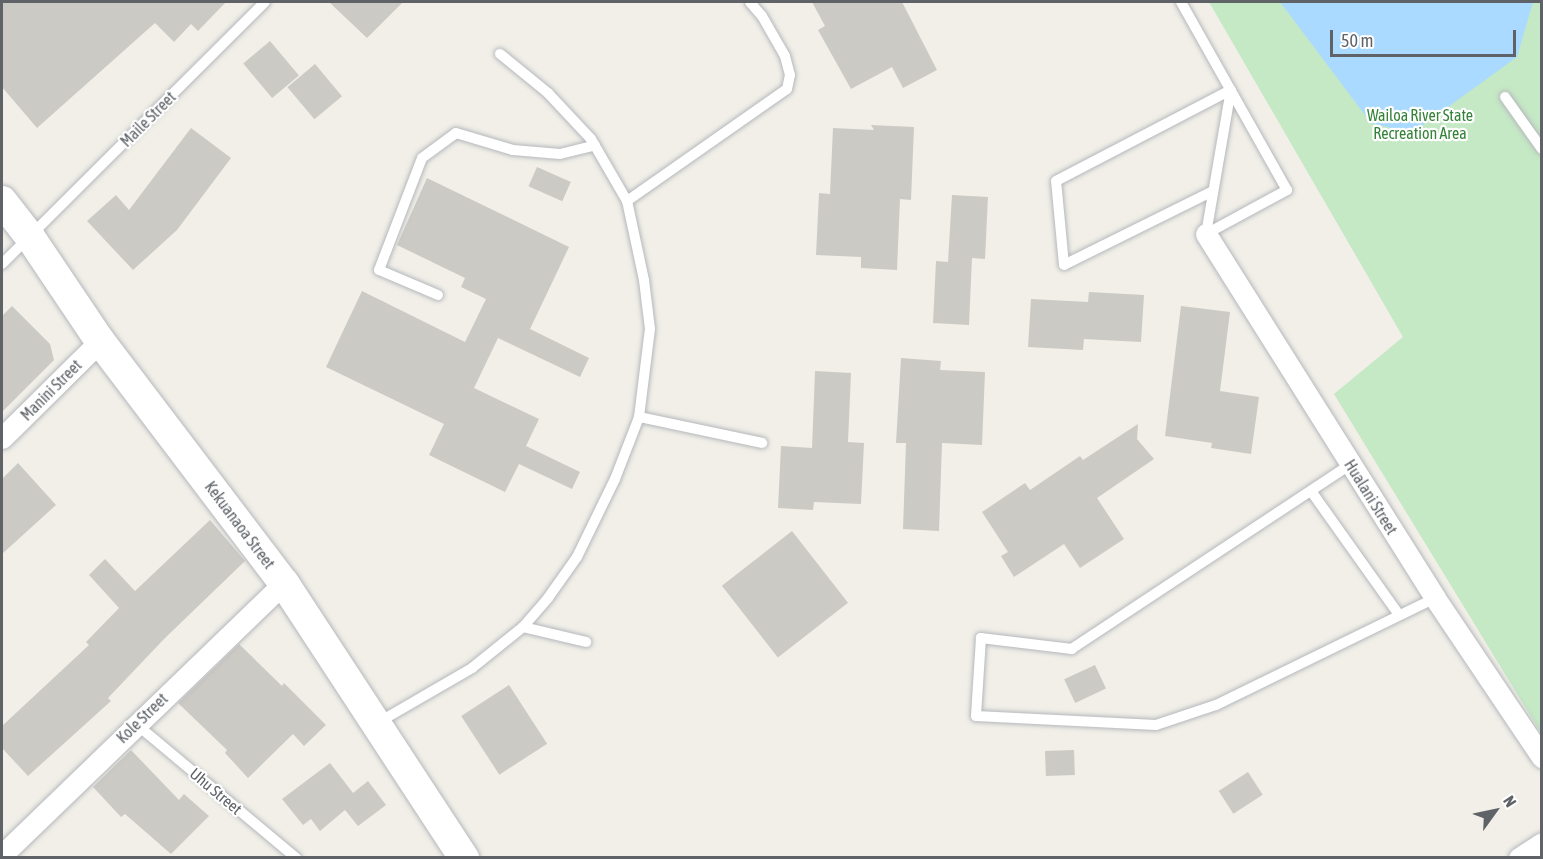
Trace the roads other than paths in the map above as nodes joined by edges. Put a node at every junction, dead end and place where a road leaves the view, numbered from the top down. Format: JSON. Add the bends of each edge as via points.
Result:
{"nodes":[{"id":1,"x":265,"y":2,"type":"edge"},
{"id":2,"x":750,"y":2,"type":"edge"},
{"id":3,"x":1181,"y":2,"type":"edge"},
{"id":4,"x":500,"y":54,"type":"dead end"},
{"id":5,"x":1231,"y":90,"type":"junction"},
{"id":6,"x":1505,"y":97,"type":"dead end"},
{"id":7,"x":595,"y":145,"type":"junction"},
{"id":8,"x":1542,"y":149,"type":"edge"},
{"id":9,"x":1214,"y":191,"type":"junction"},
{"id":10,"x":2,"y":201,"type":"edge"},
{"id":11,"x":627,"y":201,"type":"junction"},
{"id":12,"x":1206,"y":234,"type":"junction"},
{"id":13,"x":30,"y":237,"type":"junction"},
{"id":14,"x":2,"y":264,"type":"edge"},
{"id":15,"x":438,"y":295,"type":"dead end"},
{"id":16,"x":100,"y":341,"type":"junction"},
{"id":17,"x":639,"y":417,"type":"junction"},
{"id":18,"x":2,"y":438,"type":"edge"},
{"id":19,"x":762,"y":443,"type":"dead end"},
{"id":20,"x":1351,"y":464,"type":"junction"},
{"id":21,"x":1311,"y":490,"type":"junction"},
{"id":22,"x":284,"y":583,"type":"junction"},
{"id":23,"x":1435,"y":598,"type":"junction"},
{"id":24,"x":1399,"y":615,"type":"junction"},
{"id":25,"x":523,"y":627,"type":"junction"},
{"id":26,"x":586,"y":642,"type":"dead end"},
{"id":27,"x":135,"y":724,"type":"junction"},
{"id":28,"x":376,"y":724,"type":"junction"},
{"id":29,"x":1542,"y":758,"type":"edge"},
{"id":30,"x":1542,"y":843,"type":"edge"},
{"id":31,"x":2,"y":855,"type":"edge"},
{"id":32,"x":296,"y":858,"type":"edge"},
{"id":33,"x":464,"y":858,"type":"edge"},
{"id":34,"x":1519,"y":858,"type":"edge"}],
"edges":[{"from":1,"to":13,"type":"lane","name":"Maile Street"},
{"from":2,"to":11,"type":"lane","via":[[785,56],[790,75],[787,89]]},
{"from":3,"to":5,"type":"lane"},
{"from":4,"to":7,"type":"lane","via":[[561,105]]},
{"from":5,"to":9,"type":"lane"},
{"from":5,"to":9,"type":"lane","via":[[1056,181],[1064,265]]},
{"from":5,"to":12,"type":"lane","via":[[1287,190]]},
{"from":6,"to":8,"type":"lane"},
{"from":7,"to":11,"type":"lane"},
{"from":7,"to":15,"type":"lane","via":[[560,154],[513,150],[456,134],[422,158],[378,270]]},
{"from":9,"to":12,"type":"lane"},
{"from":10,"to":13,"type":"street","name":"Kekuanaoa Street"},
{"from":11,"to":17,"type":"lane","via":[[650,329]]},
{"from":12,"to":20,"type":"street","name":"Hualani Street"},
{"from":13,"to":14,"type":"lane","name":"Maile Street"},
{"from":13,"to":16,"type":"street","name":"Kekuanaoa Street"},
{"from":16,"to":18,"type":"street","name":"Manini Street"},
{"from":16,"to":22,"type":"street","name":"Kekuanaoa Street"},
{"from":17,"to":19,"type":"lane"},
{"from":17,"to":25,"type":"lane","via":[[615,479],[577,557]]},
{"from":20,"to":21,"type":"lane"},
{"from":20,"to":23,"type":"street","name":"Hualani Street"},
{"from":21,"to":24,"type":"lane"},
{"from":21,"to":24,"type":"lane","via":[[1072,649],[981,639],[976,716],[1156,725],[1216,705]]},
{"from":22,"to":27,"type":"street","name":"Kole Street"},
{"from":22,"to":28,"type":"street","name":"Kekuanaoa Street"},
{"from":23,"to":24,"type":"lane"},
{"from":23,"to":29,"type":"street","name":"Hualani Street"},
{"from":25,"to":26,"type":"lane"},
{"from":25,"to":28,"type":"lane","via":[[472,668]]},
{"from":27,"to":31,"type":"street","name":"Kole Street"},
{"from":27,"to":32,"type":"lane","name":"Uhu Street"},
{"from":28,"to":33,"type":"street","name":"Kekuanaoa Street"},
{"from":30,"to":34,"type":"street"}]}
